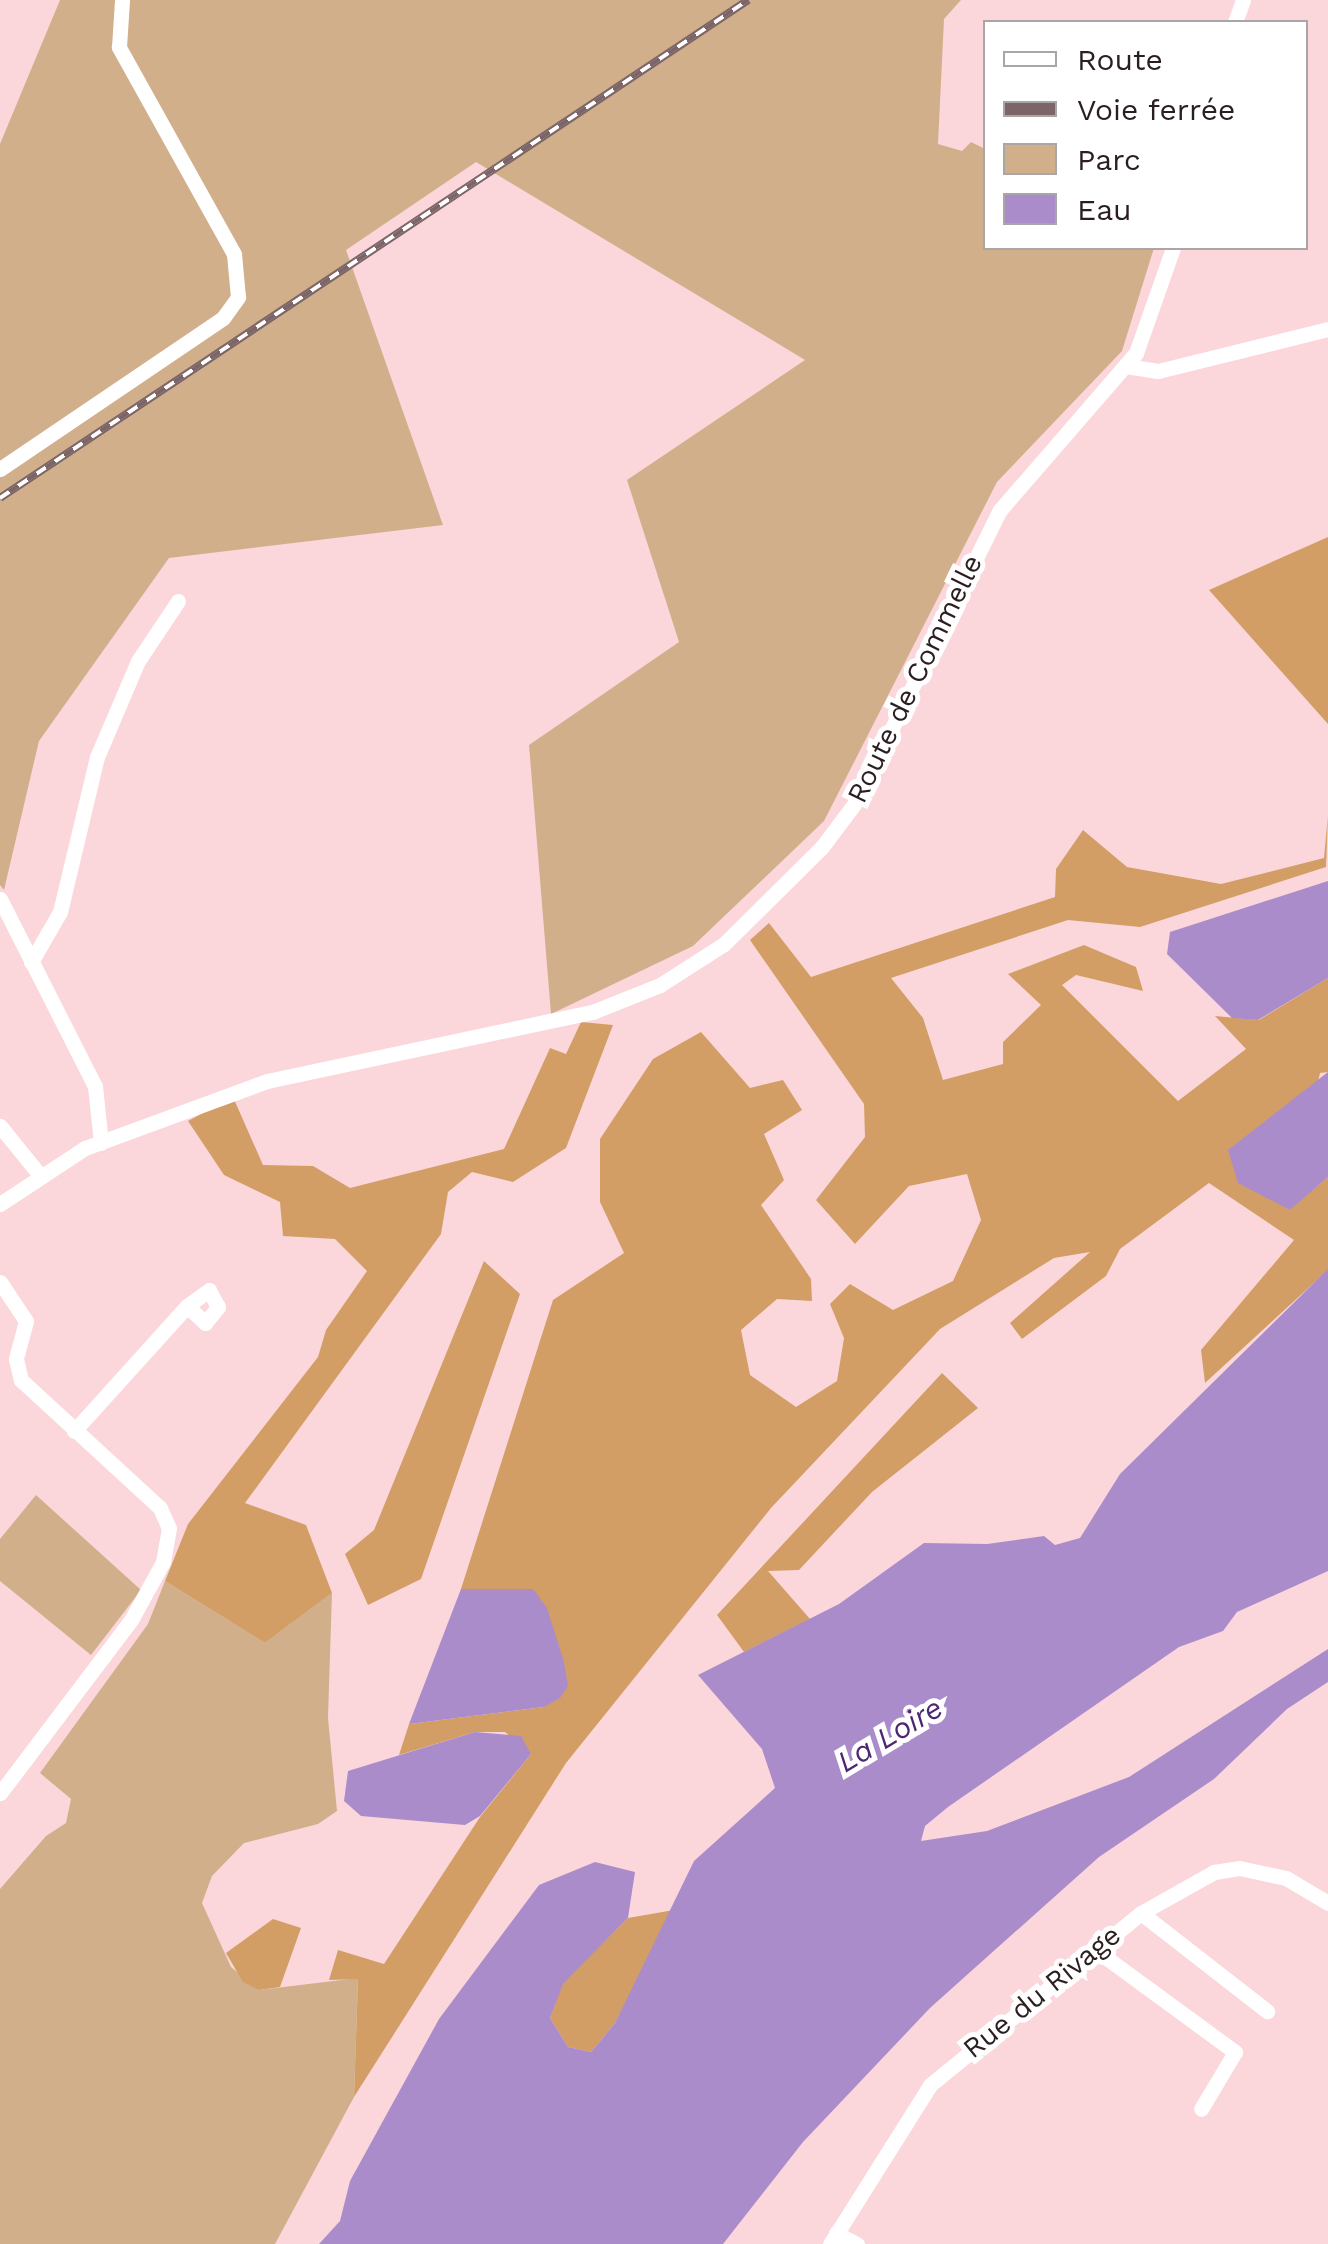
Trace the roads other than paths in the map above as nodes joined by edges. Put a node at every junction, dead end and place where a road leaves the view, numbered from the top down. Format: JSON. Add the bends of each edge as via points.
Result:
{"nodes":[{"id":1,"x":122,"y":0,"type":"edge"},
{"id":2,"x":1171,"y":250,"type":"edge"},
{"id":3,"x":1328,"y":328,"type":"edge"},
{"id":4,"x":1126,"y":366,"type":"junction"},
{"id":5,"x":0,"y":469,"type":"edge"},
{"id":6,"x":178,"y":602,"type":"dead end"},
{"id":7,"x":0,"y":899,"type":"edge"},
{"id":8,"x":5,"y":920,"type":"edge"},
{"id":9,"x":31,"y":962,"type":"junction"},
{"id":10,"x":0,"y":1126,"type":"edge"},
{"id":11,"x":101,"y":1143,"type":"junction"},
{"id":12,"x":38,"y":1173,"type":"junction"},
{"id":13,"x":0,"y":1204,"type":"edge"},
{"id":14,"x":0,"y":1282,"type":"edge"},
{"id":15,"x":187,"y":1306,"type":"dead end"},
{"id":16,"x":74,"y":1431,"type":"junction"},
{"id":17,"x":0,"y":1794,"type":"edge"},
{"id":18,"x":1328,"y":1904,"type":"edge"},
{"id":19,"x":1142,"y":1913,"type":"junction"},
{"id":20,"x":1093,"y":1948,"type":"junction"},
{"id":21,"x":1266,"y":2011,"type":"dead end"},
{"id":22,"x":1201,"y":2109,"type":"dead end"},
{"id":23,"x":833,"y":2239,"type":"edge"},
{"id":24,"x":857,"y":2244,"type":"edge"}],
"edges":[{"from":1,"to":5,"type":"street","via":[[119,47],[234,254],[238,297],[223,318]]},
{"from":2,"to":4,"type":"street","name":"Route de Commelle","via":[[1147,327]]},
{"from":3,"to":4,"type":"street","via":[[1158,370]]},
{"from":4,"to":11,"type":"street","name":"Route de Commelle","via":[[1036,461],[1000,510],[841,824],[724,944],[626,1001],[267,1080]]},
{"from":6,"to":9,"type":"street","via":[[138,661],[97,757],[60,912]]},
{"from":7,"to":8,"type":"street"},
{"from":8,"to":9,"type":"street"},
{"from":9,"to":11,"type":"street","via":[[96,1086]]},
{"from":10,"to":12,"type":"street"},
{"from":11,"to":12,"type":"street","name":"Route de Commelle"},
{"from":12,"to":13,"type":"street","name":"Route de Commelle"},
{"from":14,"to":16,"type":"street","via":[[26,1321],[18,1375]]},
{"from":15,"to":16,"type":"street"},
{"from":16,"to":17,"type":"street","via":[[160,1508],[169,1528],[163,1562],[132,1620]]},
{"from":18,"to":19,"type":"street","name":"Rue du Rivage","via":[[1286,1878],[1239,1868],[1214,1872]]},
{"from":19,"to":20,"type":"street","name":"Rue du Rivage"},
{"from":19,"to":21,"type":"street"},
{"from":20,"to":22,"type":"street","via":[[1235,2052]]},
{"from":20,"to":23,"type":"street","name":"Rue du Rivage","via":[[925,2091]]},
{"from":23,"to":24,"type":"street"}]}
